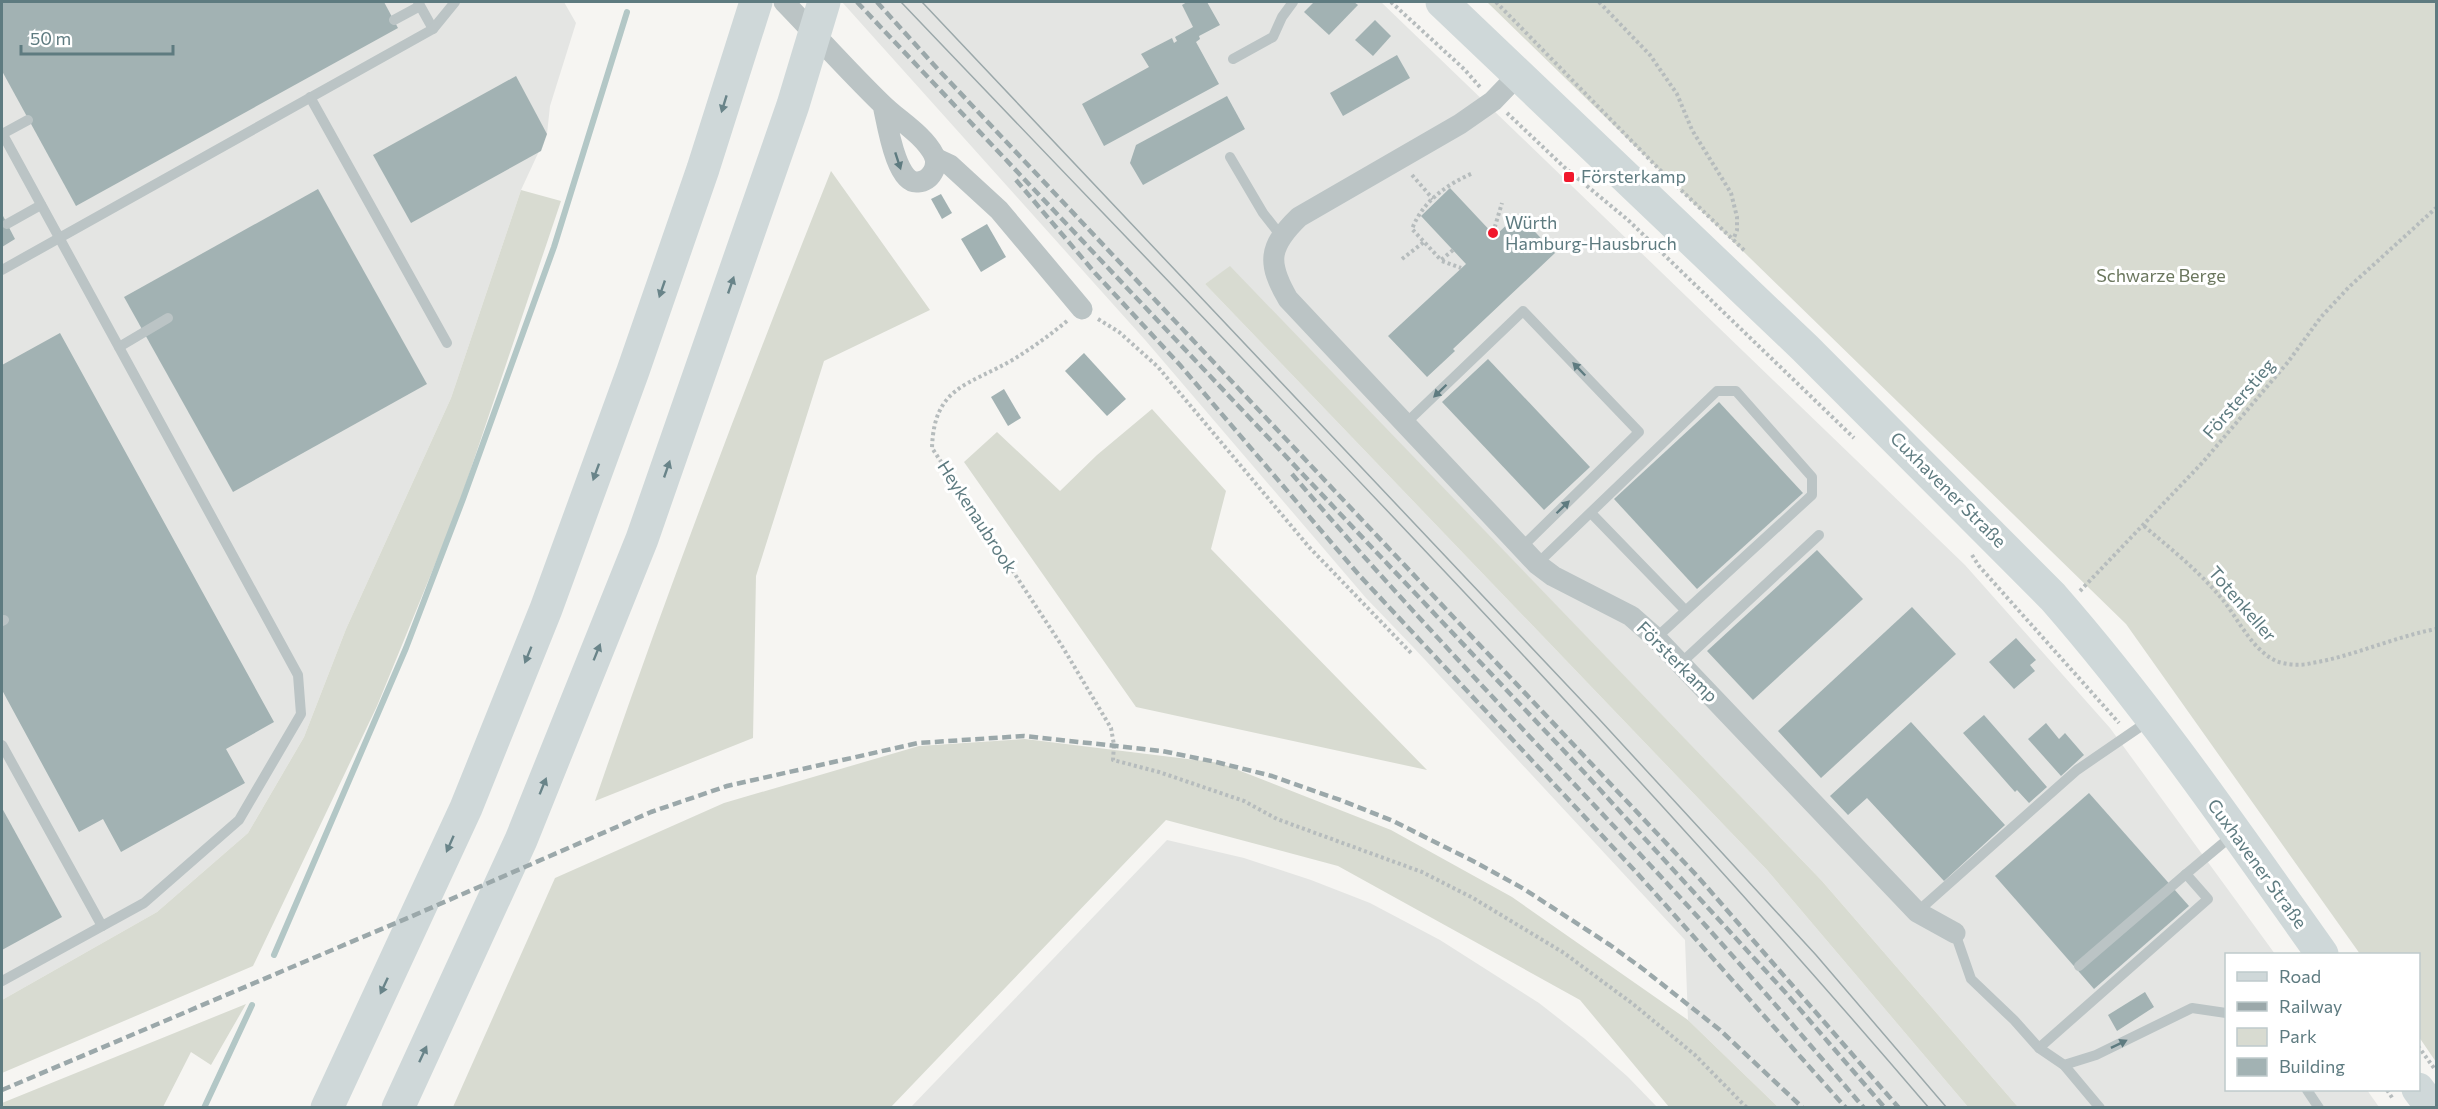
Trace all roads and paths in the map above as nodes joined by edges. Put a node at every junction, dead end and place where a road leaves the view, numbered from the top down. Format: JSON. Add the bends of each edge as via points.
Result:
{"nodes":[{"id":1,"x":455,"y":2,"type":"edge"},
{"id":2,"x":756,"y":2,"type":"edge"},
{"id":3,"x":784,"y":2,"type":"edge"},
{"id":4,"x":824,"y":2,"type":"edge"},
{"id":5,"x":1293,"y":2,"type":"edge"},
{"id":6,"x":1391,"y":2,"type":"edge"},
{"id":7,"x":1442,"y":2,"type":"edge"},
{"id":8,"x":1599,"y":2,"type":"edge"},
{"id":9,"x":419,"y":4,"type":"edge"},
{"id":10,"x":394,"y":20,"type":"dead end"},
{"id":11,"x":433,"y":29,"type":"junction"},
{"id":12,"x":1233,"y":59,"type":"dead end"},
{"id":13,"x":1519,"y":74,"type":"junction"},
{"id":14,"x":310,"y":97,"type":"junction"},
{"id":15,"x":1493,"y":101,"type":"junction"},
{"id":16,"x":883,"y":105,"type":"junction"},
{"id":17,"x":28,"y":120,"type":"dead end"},
{"id":18,"x":2,"y":133,"type":"edge"},
{"id":19,"x":1230,"y":157,"type":"dead end"},
{"id":20,"x":935,"y":158,"type":"junction"},
{"id":21,"x":1402,"y":158,"type":"junction"},
{"id":22,"x":1473,"y":174,"type":"dead end"},
{"id":23,"x":1433,"y":199,"type":"junction"},
{"id":24,"x":1502,"y":203,"type":"dead end"},
{"id":25,"x":41,"y":205,"type":"junction"},
{"id":26,"x":2436,"y":208,"type":"edge"},
{"id":27,"x":7,"y":224,"type":"dead end"},
{"id":28,"x":1492,"y":233,"type":"dead end"},
{"id":29,"x":1281,"y":236,"type":"junction"},
{"id":30,"x":60,"y":238,"type":"junction"},
{"id":31,"x":1424,"y":242,"type":"junction"},
{"id":32,"x":1453,"y":250,"type":"dead end"},
{"id":33,"x":1402,"y":259,"type":"dead end"},
{"id":34,"x":1441,"y":261,"type":"junction"},
{"id":35,"x":1714,"y":261,"type":"junction"},
{"id":36,"x":1461,"y":268,"type":"dead end"},
{"id":37,"x":2,"y":270,"type":"edge"},
{"id":38,"x":1082,"y":309,"type":"junction"},
{"id":39,"x":168,"y":318,"type":"dead end"},
{"id":40,"x":447,"y":343,"type":"dead end"},
{"id":41,"x":119,"y":346,"type":"junction"},
{"id":42,"x":1405,"y":424,"type":"junction"},
{"id":43,"x":1862,"y":445,"type":"dead end"},
{"id":44,"x":1591,"y":513,"type":"junction"},
{"id":45,"x":2144,"y":526,"type":"junction"},
{"id":46,"x":1819,"y":535,"type":"dead end"},
{"id":47,"x":1521,"y":548,"type":"junction"},
{"id":48,"x":1968,"y":549,"type":"dead end"},
{"id":49,"x":1537,"y":564,"type":"junction"},
{"id":50,"x":2062,"y":608,"type":"junction"},
{"id":51,"x":1685,"y":610,"type":"junction"},
{"id":52,"x":2436,"y":629,"type":"edge"},
{"id":53,"x":1656,"y":638,"type":"junction"},
{"id":54,"x":1413,"y":655,"type":"dead end"},
{"id":55,"x":1680,"y":664,"type":"junction"},
{"id":56,"x":2141,"y":727,"type":"junction"},
{"id":57,"x":2,"y":745,"type":"edge"},
{"id":58,"x":2235,"y":833,"type":"junction"},
{"id":59,"x":2186,"y":874,"type":"junction"},
{"id":60,"x":1917,"y":912,"type":"junction"},
{"id":61,"x":102,"y":926,"type":"junction"},
{"id":62,"x":1955,"y":933,"type":"joint"},
{"id":63,"x":2321,"y":953,"type":"edge"},
{"id":64,"x":2079,"y":966,"type":"dead end"},
{"id":65,"x":2,"y":981,"type":"edge"},
{"id":66,"x":2225,"y":1013,"type":"edge"},
{"id":67,"x":2039,"y":1048,"type":"junction"},
{"id":68,"x":2420,"y":1049,"type":"edge"},
{"id":69,"x":2064,"y":1065,"type":"junction"},
{"id":70,"x":2436,"y":1071,"type":"edge"},
{"id":71,"x":2308,"y":1091,"type":"edge"},
{"id":72,"x":2420,"y":1091,"type":"edge"},
{"id":73,"x":327,"y":1107,"type":"edge"},
{"id":74,"x":398,"y":1107,"type":"edge"},
{"id":75,"x":1747,"y":1107,"type":"edge"},
{"id":76,"x":2100,"y":1107,"type":"edge"},
{"id":77,"x":2319,"y":1107,"type":"edge"},
{"id":78,"x":2432,"y":1107,"type":"edge"}],
"edges":[{"from":1,"to":11,"type":"lane"},
{"from":2,"to":73,"type":"main road","one_way":true,"via":[[649,326],[546,609],[466,808]]},
{"from":3,"to":16,"type":"street"},
{"from":74,"to":4,"type":"main road","one_way":true,"via":[[521,840],[642,539],[793,105]]},
{"from":5,"to":12,"type":"lane","via":[[1273,38]]},
{"from":6,"to":15,"type":"path"},
{"from":7,"to":13,"type":"main road","name":"Cuxhavener Straße"},
{"from":8,"to":35,"type":"path","via":[[1650,55],[1677,94],[1692,130],[1731,194],[1737,230]]},
{"from":9,"to":10,"type":"lane"},
{"from":9,"to":11,"type":"lane"},
{"from":11,"to":14,"type":"lane"},
{"from":13,"to":15,"type":"street"},
{"from":13,"to":35,"type":"main road","name":"Cuxhavener Straße"},
{"from":14,"to":30,"type":"lane"},
{"from":14,"to":40,"type":"lane"},
{"from":15,"to":21,"type":"street"},
{"from":15,"to":43,"type":"path","via":[[1628,220]]},
{"from":16,"to":20,"type":"street","via":[[919,137]]},
{"from":16,"to":20,"type":"street","one_way":true,"via":[[904,178],[912,182],[927,179]]},
{"from":17,"to":18,"type":"lane"},
{"from":18,"to":25,"type":"lane"},
{"from":19,"to":29,"type":"lane"},
{"from":20,"to":38,"type":"street","via":[[950,165],[999,210]]},
{"from":21,"to":23,"type":"path"},
{"from":21,"to":29,"type":"street","via":[[1299,217]]},
{"from":22,"to":23,"type":"path","via":[[1446,186]]},
{"from":23,"to":31,"type":"path","via":[[1418,213],[1412,229]]},
{"from":24,"to":28,"type":"path"},
{"from":25,"to":27,"type":"lane"},
{"from":25,"to":30,"type":"lane"},
{"from":26,"to":45,"type":"path","name":"Försterstieg","via":[[2321,317],[2288,362]]},
{"from":29,"to":42,"type":"street","name":"Försterkamp","via":[[1273,261],[1276,278],[1288,299]]},
{"from":30,"to":37,"type":"lane"},
{"from":30,"to":41,"type":"lane"},
{"from":31,"to":33,"type":"path"},
{"from":31,"to":34,"type":"path"},
{"from":32,"to":34,"type":"path"},
{"from":34,"to":36,"type":"path"},
{"from":35,"to":50,"type":"main road","name":"Cuxhavener Straße","via":[[1912,453]]},
{"from":38,"to":54,"type":"path","via":[[1119,332],[1158,367],[1309,547]]},
{"from":38,"to":75,"type":"path","name":"Heykenaubrook","via":[[1028,350],[948,397],[934,418],[932,448],[1111,728],[1113,760],[1244,801],[1277,819],[1422,873],[1473,898],[1564,953],[1633,1004],[1695,1055]]},
{"from":39,"to":41,"type":"lane"},
{"from":41,"to":61,"type":"lane","via":[[298,675],[301,714],[239,820],[144,903]]},
{"from":42,"to":47,"type":"street","name":"Försterkamp"},
{"from":47,"to":42,"type":"lane","one_way":true,"via":[[1639,432],[1523,311]]},
{"from":44,"to":49,"type":"lane"},
{"from":44,"to":51,"type":"lane"},
{"from":44,"to":51,"type":"lane","via":[[1717,391],[1736,391],[1812,477],[1812,495]]},
{"from":45,"to":50,"type":"path","name":"Försterstieg"},
{"from":45,"to":52,"type":"path","name":"Totenkeller","via":[[2221,598],[2261,650],[2275,660],[2291,665],[2311,664]]},
{"from":46,"to":55,"type":"lane"},
{"from":47,"to":49,"type":"street","name":"Försterkamp"},
{"from":48,"to":56,"type":"path","via":[[2020,609]]},
{"from":49,"to":53,"type":"street","name":"Försterkamp","via":[[1630,616]]},
{"from":50,"to":56,"type":"main road","name":"Cuxhavener Straße","via":[[2084,631]]},
{"from":51,"to":53,"type":"lane"},
{"from":53,"to":55,"type":"street","name":"Försterkamp"},
{"from":55,"to":60,"type":"street","name":"Försterkamp"},
{"from":56,"to":58,"type":"main road","name":"Cuxhavener Straße"},
{"from":56,"to":60,"type":"lane","via":[[2077,770]]},
{"from":57,"to":61,"type":"lane"},
{"from":58,"to":59,"type":"lane"},
{"from":58,"to":63,"type":"main road","name":"Cuxhavener Straße"},
{"from":59,"to":64,"type":"lane"},
{"from":59,"to":67,"type":"lane","via":[[2208,899]]},
{"from":60,"to":62,"type":"street","name":"Försterkamp"},
{"from":61,"to":65,"type":"lane"},
{"from":62,"to":67,"type":"lane","via":[[1971,979]]},
{"from":69,"to":66,"type":"lane","one_way":true,"via":[[2096,1056],[2192,1008]]},
{"from":67,"to":69,"type":"lane"},
{"from":68,"to":70,"type":"path"},
{"from":69,"to":76,"type":"lane"},
{"from":71,"to":77,"type":"lane"},
{"from":72,"to":78,"type":"main road"}]}
